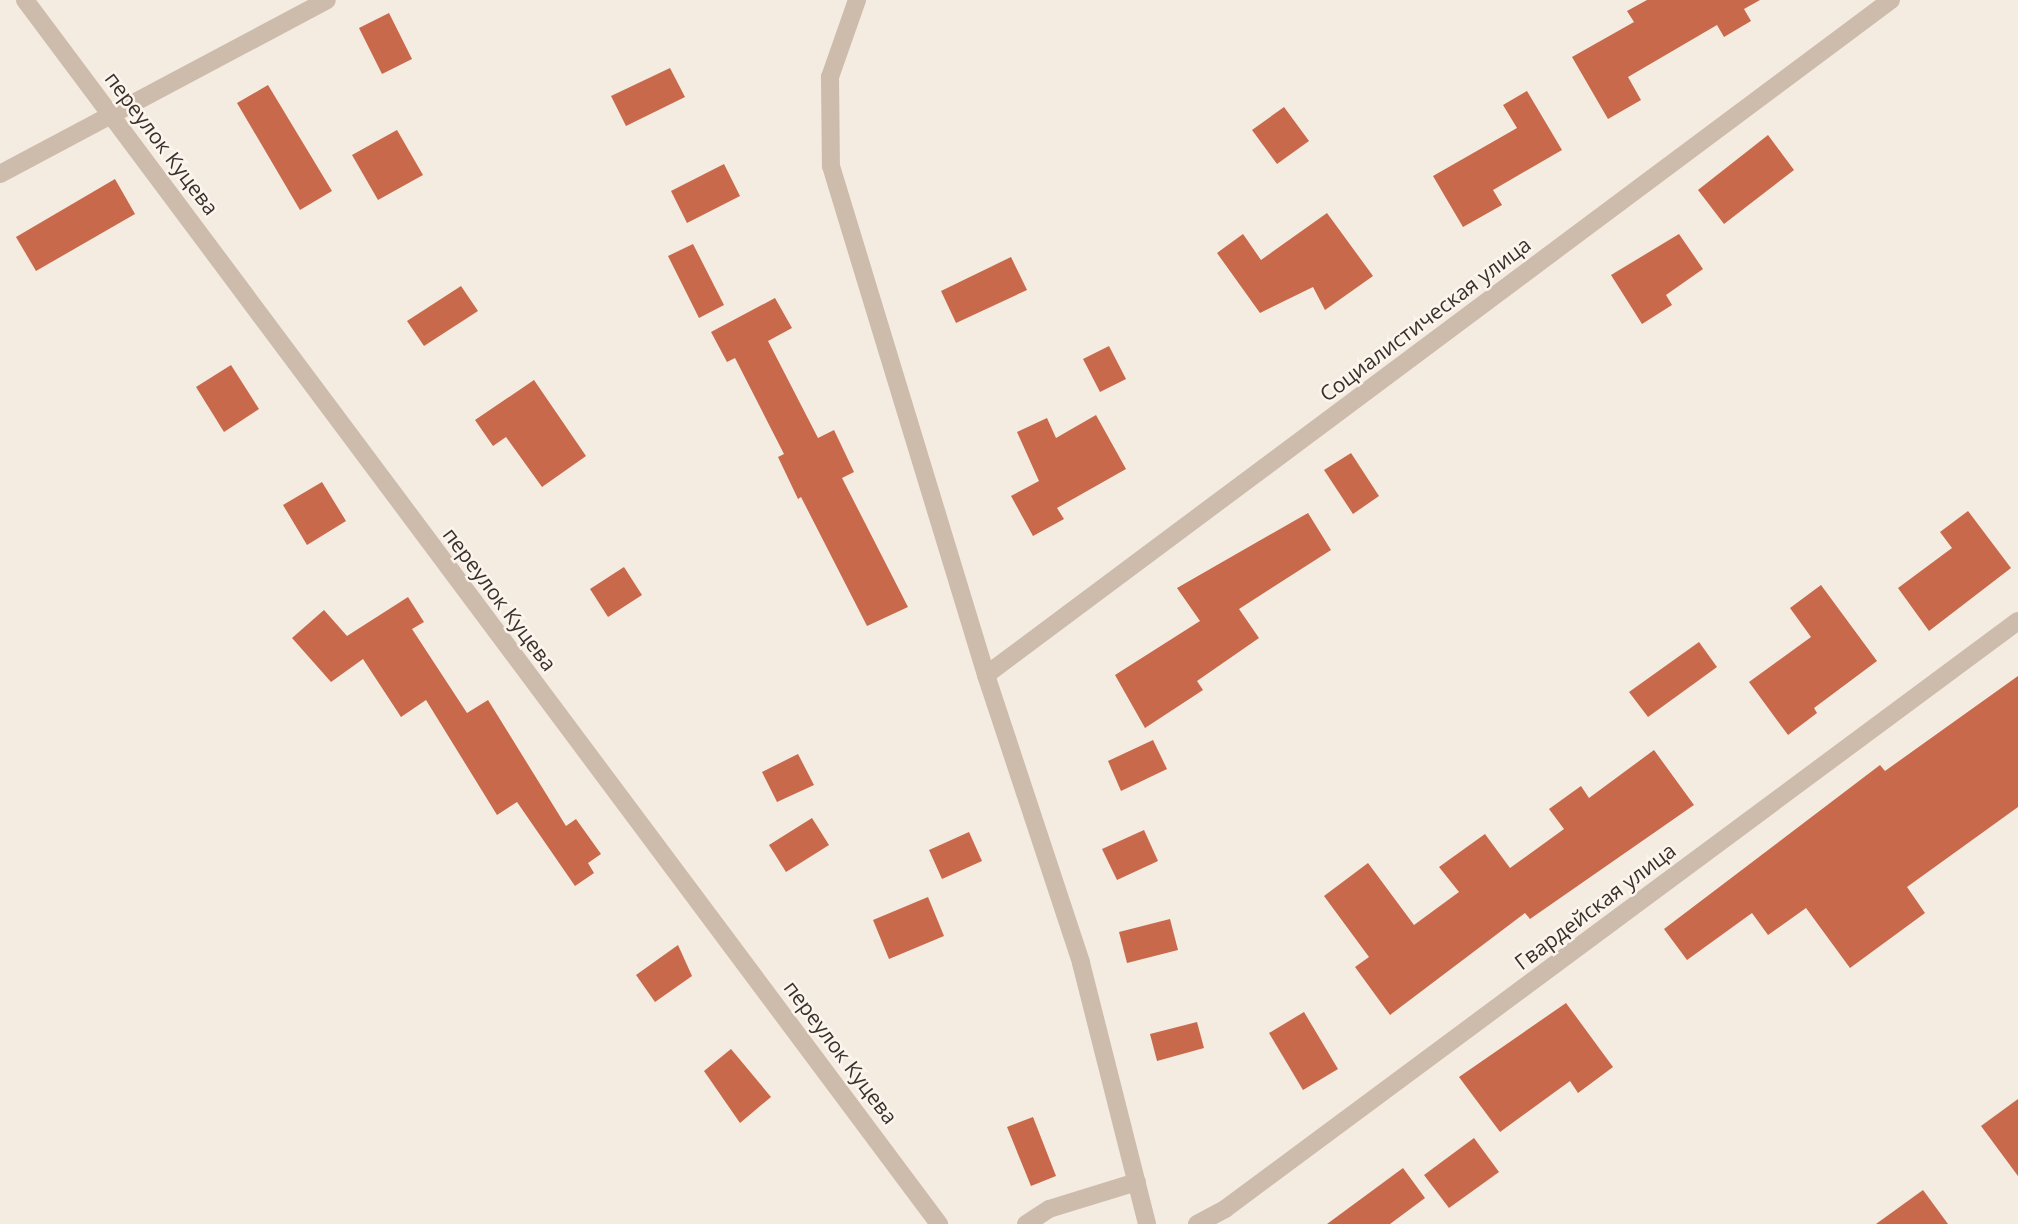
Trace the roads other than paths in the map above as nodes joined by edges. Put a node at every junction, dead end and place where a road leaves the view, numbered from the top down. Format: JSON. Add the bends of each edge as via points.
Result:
{"nodes":[{"id":1,"x":24,"y":0,"type":"edge"},
{"id":2,"x":327,"y":0,"type":"edge"},
{"id":3,"x":857,"y":0,"type":"edge"},
{"id":4,"x":1891,"y":0,"type":"edge"},
{"id":5,"x":112,"y":111,"type":"junction"},
{"id":6,"x":0,"y":174,"type":"edge"},
{"id":7,"x":2018,"y":621,"type":"edge"},
{"id":8,"x":986,"y":675,"type":"junction"},
{"id":9,"x":1136,"y":1182,"type":"junction"},
{"id":10,"x":939,"y":1224,"type":"edge"},
{"id":11,"x":1026,"y":1224,"type":"edge"},
{"id":12,"x":1147,"y":1224,"type":"edge"},
{"id":13,"x":1197,"y":1224,"type":"edge"}],
"edges":[{"from":1,"to":5,"type":"street","name":"переулок Куцева"},
{"from":2,"to":5,"type":"street"},
{"from":3,"to":8,"type":"street","via":[[830,78],[831,166]]},
{"from":4,"to":8,"type":"street","name":"Социалистическая улица"},
{"from":5,"to":6,"type":"street"},
{"from":5,"to":10,"type":"street","name":"переулок Куцева"},
{"from":7,"to":13,"type":"street","name":"Гвардейская улица","via":[[1225,1209]]},
{"from":8,"to":9,"type":"street","via":[[1081,963]]},
{"from":9,"to":11,"type":"street","via":[[1049,1209]]},
{"from":9,"to":12,"type":"street"}]}
